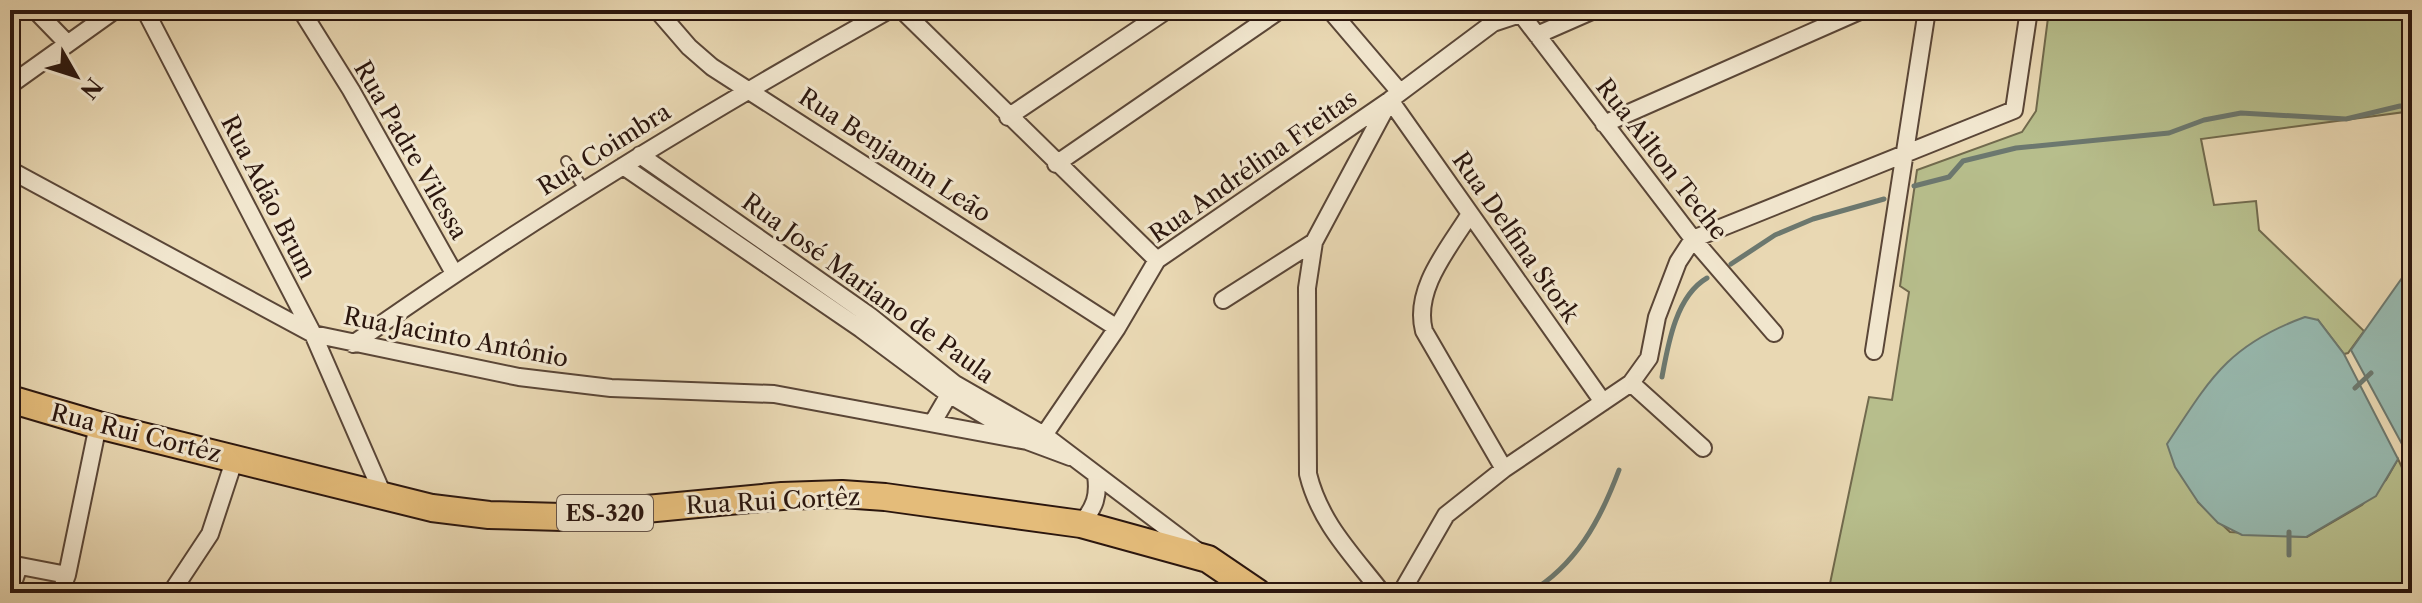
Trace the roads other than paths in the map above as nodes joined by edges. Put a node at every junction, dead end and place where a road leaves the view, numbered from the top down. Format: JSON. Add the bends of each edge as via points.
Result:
{"nodes":[{"id":1,"x":35,"y":10,"type":"edge"},
{"id":2,"x":115,"y":10,"type":"edge"},
{"id":3,"x":145,"y":10,"type":"edge"},
{"id":4,"x":301,"y":10,"type":"edge"},
{"id":5,"x":657,"y":10,"type":"edge"},
{"id":6,"x":889,"y":10,"type":"edge"},
{"id":7,"x":902,"y":10,"type":"edge"},
{"id":8,"x":1167,"y":10,"type":"edge"},
{"id":9,"x":1280,"y":10,"type":"edge"},
{"id":10,"x":1330,"y":10,"type":"edge"},
{"id":11,"x":1594,"y":10,"type":"edge"},
{"id":12,"x":1862,"y":10,"type":"edge"},
{"id":13,"x":1927,"y":10,"type":"edge"},
{"id":14,"x":2029,"y":10,"type":"edge"},
{"id":15,"x":1524,"y":12,"type":"edge"},
{"id":16,"x":1537,"y":35,"type":"junction"},
{"id":17,"x":67,"y":43,"type":"junction"},
{"id":18,"x":10,"y":85,"type":"edge"},
{"id":19,"x":750,"y":88,"type":"junction"},
{"id":20,"x":1395,"y":96,"type":"junction"},
{"id":21,"x":1008,"y":117,"type":"junction"},
{"id":22,"x":1604,"y":124,"type":"junction"},
{"id":23,"x":1905,"y":154,"type":"junction"},
{"id":24,"x":640,"y":155,"type":"junction"},
{"id":25,"x":566,"y":161,"type":"dead end"},
{"id":26,"x":1056,"y":164,"type":"junction"},
{"id":27,"x":623,"y":166,"type":"junction"},
{"id":28,"x":10,"y":170,"type":"edge"},
{"id":29,"x":584,"y":189,"type":"junction"},
{"id":30,"x":1470,"y":214,"type":"junction"},
{"id":31,"x":730,"y":229,"type":"junction"},
{"id":32,"x":1693,"y":239,"type":"junction"},
{"id":33,"x":1314,"y":242,"type":"junction"},
{"id":34,"x":1157,"y":260,"type":"junction"},
{"id":35,"x":454,"y":273,"type":"junction"},
{"id":36,"x":1223,"y":300,"type":"dead end"},
{"id":37,"x":1117,"y":328,"type":"junction"},
{"id":38,"x":1774,"y":333,"type":"dead end"},
{"id":39,"x":313,"y":334,"type":"junction"},
{"id":40,"x":353,"y":344,"type":"junction"},
{"id":41,"x":1874,"y":351,"type":"dead end"},
{"id":42,"x":1631,"y":383,"type":"junction"},
{"id":43,"x":951,"y":389,"type":"junction"},
{"id":44,"x":10,"y":399,"type":"edge"},
{"id":45,"x":1603,"y":402,"type":"junction"},
{"id":46,"x":933,"y":422,"type":"junction"},
{"id":47,"x":98,"y":425,"type":"junction"},
{"id":48,"x":1036,"y":441,"type":"junction"},
{"id":49,"x":1703,"y":448,"type":"dead end"},
{"id":50,"x":235,"y":458,"type":"junction"},
{"id":51,"x":1504,"y":469,"type":"junction"},
{"id":52,"x":1096,"y":475,"type":"junction"},
{"id":53,"x":384,"y":497,"type":"junction"},
{"id":54,"x":1081,"y":524,"type":"junction"},
{"id":55,"x":1208,"y":559,"type":"junction"},
{"id":56,"x":14,"y":565,"type":"edge"},
{"id":57,"x":67,"y":575,"type":"junction"},
{"id":58,"x":10,"y":592,"type":"edge"},
{"id":59,"x":60,"y":593,"type":"edge"},
{"id":60,"x":171,"y":593,"type":"edge"},
{"id":61,"x":1258,"y":593,"type":"edge"},
{"id":62,"x":1382,"y":593,"type":"edge"},
{"id":63,"x":1401,"y":593,"type":"edge"}],
"edges":[{"from":1,"to":17,"type":"street"},
{"from":2,"to":17,"type":"street"},
{"from":3,"to":39,"type":"street","name":"Rua Adão Brum"},
{"from":4,"to":35,"type":"street","name":"Rua Padre Vilessa"},
{"from":5,"to":19,"type":"street","name":"Rua Benjamin Leão","via":[[712,67]]},
{"from":6,"to":19,"type":"street","name":"Rua Coimbra"},
{"from":7,"to":21,"type":"street"},
{"from":8,"to":21,"type":"street"},
{"from":9,"to":26,"type":"street"},
{"from":10,"to":20,"type":"street","name":"Rua Andrélina Freitas"},
{"from":11,"to":16,"type":"street"},
{"from":12,"to":22,"type":"street"},
{"from":13,"to":23,"type":"street"},
{"from":14,"to":23,"type":"street","via":[[2014,110]]},
{"from":15,"to":16,"type":"street","name":"Rua Ailton Teche"},
{"from":15,"to":20,"type":"street","name":"Rua Andrélina Freitas","via":[[1493,23]]},
{"from":16,"to":22,"type":"street","name":"Rua Ailton Teche"},
{"from":17,"to":18,"type":"street"},
{"from":19,"to":24,"type":"street","name":"Rua Coimbra"},
{"from":19,"to":37,"type":"street","name":"Rua Benjamin Leão"},
{"from":20,"to":30,"type":"street","name":"Rua Delfina Stork"},
{"from":20,"to":33,"type":"street"},
{"from":20,"to":34,"type":"street","name":"Rua Andrélina Freitas"},
{"from":21,"to":26,"type":"street"},
{"from":22,"to":32,"type":"street","name":"Rua Ailton Teche"},
{"from":23,"to":32,"type":"street"},
{"from":23,"to":41,"type":"street"},
{"from":24,"to":27,"type":"street","name":"Rua Coimbra"},
{"from":24,"to":31,"type":"street","name":"Rua José Mariano de Paula"},
{"from":25,"to":29,"type":"lane"},
{"from":26,"to":34,"type":"street"},
{"from":27,"to":29,"type":"street","name":"Rua Coimbra"},
{"from":27,"to":31,"type":"street","name":"Rua José Mariano de Paula"},
{"from":28,"to":39,"type":"street","name":"Rua Jacinto Antônio"},
{"from":29,"to":35,"type":"street","name":"Rua Coimbra"},
{"from":30,"to":45,"type":"street","name":"Rua Delfina Stork"},
{"from":30,"to":51,"type":"street","via":[[1425,291],[1421,317],[1424,331]]},
{"from":31,"to":43,"type":"street","name":"Rua José Mariano de Paula","via":[[866,322]]},
{"from":32,"to":38,"type":"street","name":"Rua Ailton Teche"},
{"from":32,"to":42,"type":"street","via":[[1657,317],[1649,358]]},
{"from":33,"to":36,"type":"street"},
{"from":33,"to":62,"type":"street","via":[[1307,288],[1308,474],[1329,528]]},
{"from":34,"to":37,"type":"street","name":"Rua Andrélina Freitas"},
{"from":35,"to":40,"type":"street","name":"Rua Coimbra"},
{"from":37,"to":48,"type":"street","name":"Rua Andrélina Freitas"},
{"from":39,"to":40,"type":"street","name":"Rua Jacinto Antônio"},
{"from":39,"to":53,"type":"street","name":"Rua Adão Brum"},
{"from":40,"to":46,"type":"street","name":"Rua Jacinto Antônio","via":[[519,377],[611,388],[774,394]]},
{"from":42,"to":45,"type":"street"},
{"from":42,"to":49,"type":"street"},
{"from":43,"to":46,"type":"street"},
{"from":43,"to":48,"type":"street","name":"Rua José Mariano de Paula"},
{"from":44,"to":47,"type":"main road","name":"Rua Rui Cortêz","number":"ES-320"},
{"from":45,"to":51,"type":"street"},
{"from":46,"to":48,"type":"street","name":"Rua Jacinto Antônio"},
{"from":47,"to":50,"type":"main road","name":"Rua Rui Cortêz","number":"ES-320"},
{"from":47,"to":57,"type":"street"},
{"from":48,"to":52,"type":"street","name":"Rua Jacinto Antônio"},
{"from":50,"to":53,"type":"main road","name":"Rua Rui Cortêz","number":"ES-320"},
{"from":50,"to":60,"type":"street","via":[[210,534]]},
{"from":51,"to":63,"type":"street","via":[[1446,515]]},
{"from":52,"to":54,"type":"street","via":[[1093,509]]},
{"from":52,"to":55,"type":"street","name":"Rua Jacinto Antônio"},
{"from":53,"to":54,"type":"main road","name":"Rua Rui Cortêz","number":"ES-320","via":[[475,513],[562,517],[842,494]]},
{"from":54,"to":55,"type":"main road","name":"Rua Rui Cortêz","number":"ES-320"},
{"from":55,"to":61,"type":"main road","number":"ES-320"},
{"from":56,"to":57,"type":"street"},
{"from":56,"to":58,"type":"street"},
{"from":57,"to":59,"type":"street"}]}
